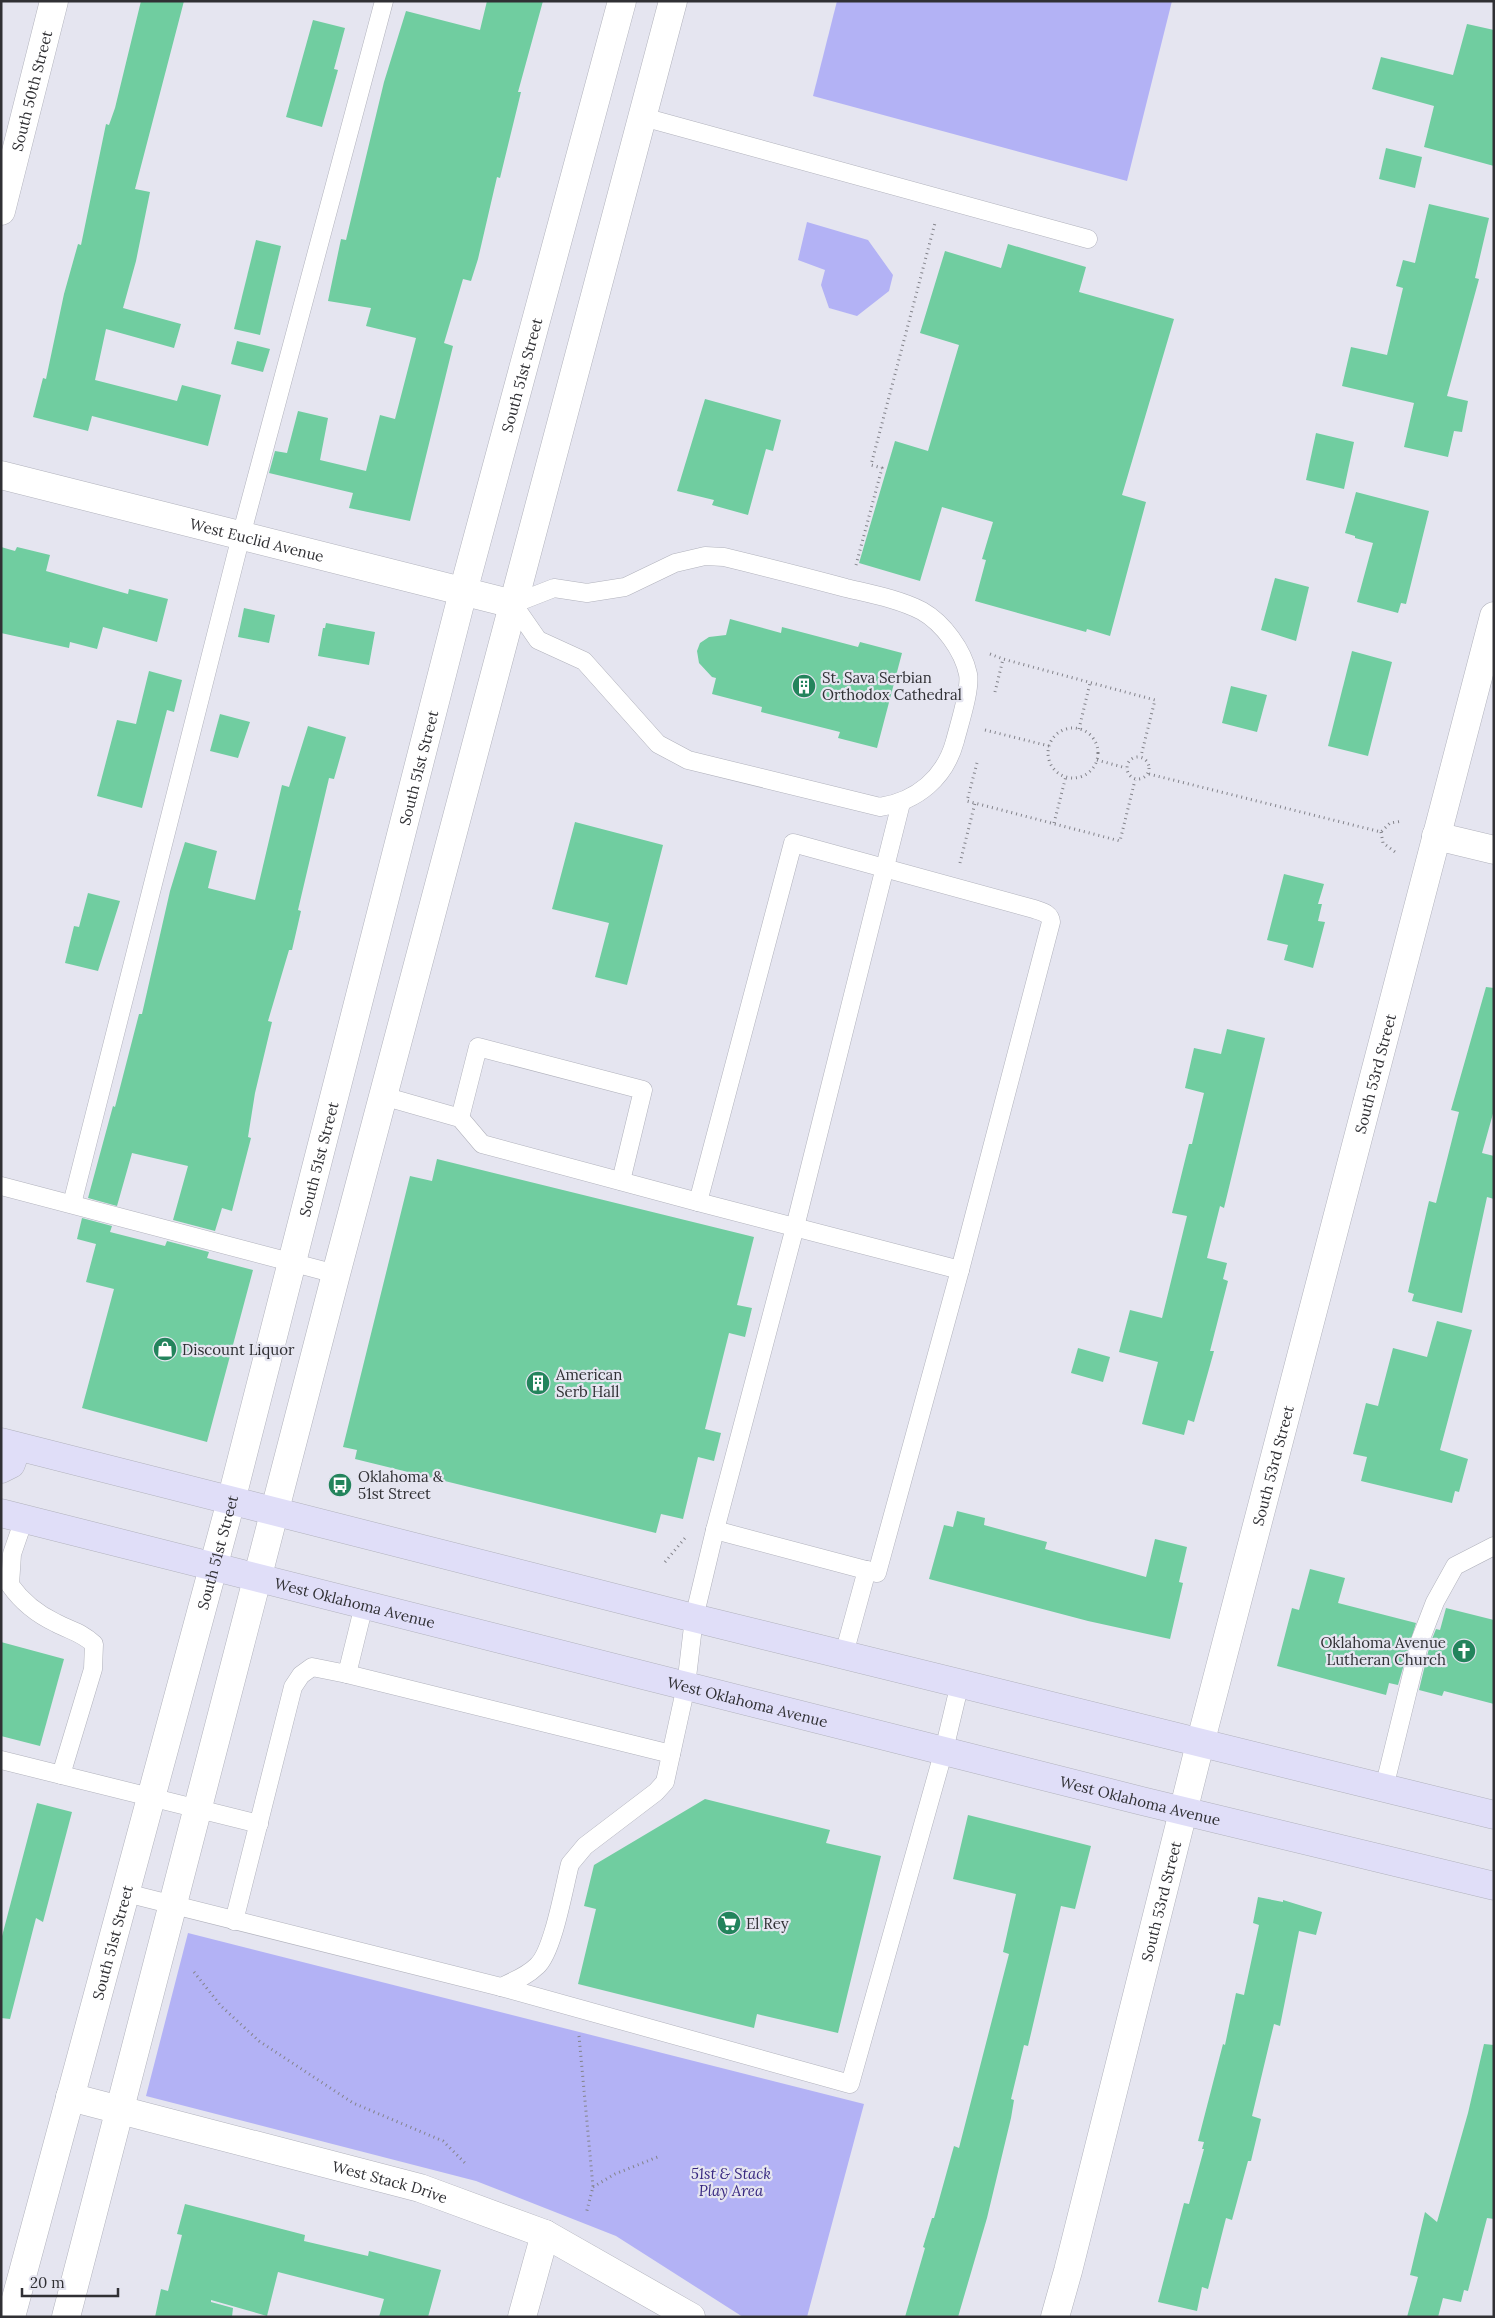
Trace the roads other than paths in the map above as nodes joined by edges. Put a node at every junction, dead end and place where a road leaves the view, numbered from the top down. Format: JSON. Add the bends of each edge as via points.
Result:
{"nodes":[{"id":1,"x":54,"y":1,"type":"edge"},
{"id":2,"x":384,"y":1,"type":"edge"},
{"id":3,"x":622,"y":1,"type":"edge"},
{"id":4,"x":673,"y":1,"type":"edge"},
{"id":5,"x":643,"y":116,"type":"junction"},
{"id":6,"x":1,"y":211,"type":"edge"},
{"id":7,"x":1088,"y":239,"type":"dead end"},
{"id":8,"x":1,"y":475,"type":"edge"},
{"id":9,"x":241,"y":536,"type":"junction"},
{"id":10,"x":463,"y":592,"type":"junction"},
{"id":11,"x":513,"y":604,"type":"junction"},
{"id":12,"x":1494,"y":616,"type":"edge"},
{"id":13,"x":901,"y":803,"type":"junction"},
{"id":14,"x":1436,"y":836,"type":"junction"},
{"id":15,"x":1494,"y":850,"type":"edge"},
{"id":16,"x":886,"y":869,"type":"junction"},
{"id":17,"x":383,"y":1096,"type":"junction"},
{"id":18,"x":460,"y":1118,"type":"junction"},
{"id":19,"x":621,"y":1181,"type":"junction"},
{"id":20,"x":1,"y":1186,"type":"edge"},
{"id":21,"x":698,"y":1202,"type":"junction"},
{"id":22,"x":72,"y":1204,"type":"junction"},
{"id":23,"x":795,"y":1227,"type":"junction"},
{"id":24,"x":292,"y":1261,"type":"junction"},
{"id":25,"x":960,"y":1270,"type":"junction"},
{"id":26,"x":336,"y":1274,"type":"junction"},
{"id":27,"x":9,"y":1444,"type":"edge"},
{"id":28,"x":1,"y":1469,"type":"edge"},
{"id":29,"x":231,"y":1501,"type":"junction"},
{"id":30,"x":275,"y":1511,"type":"junction"},
{"id":31,"x":13,"y":1516,"type":"edge"},
{"id":32,"x":715,"y":1530,"type":"junction"},
{"id":33,"x":1494,"y":1546,"type":"edge"},
{"id":34,"x":213,"y":1566,"type":"junction"},
{"id":35,"x":867,"y":1570,"type":"junction"},
{"id":36,"x":258,"y":1578,"type":"junction"},
{"id":37,"x":364,"y":1605,"type":"junction"},
{"id":38,"x":694,"y":1618,"type":"junction"},
{"id":39,"x":844,"y":1654,"type":"junction"},
{"id":40,"x":347,"y":1674,"type":"junction"},
{"id":41,"x":960,"y":1683,"type":"junction"},
{"id":42,"x":686,"y":1686,"type":"junction"},
{"id":43,"x":1200,"y":1744,"type":"junction"},
{"id":44,"x":944,"y":1750,"type":"junction"},
{"id":45,"x":671,"y":1754,"type":"junction"},
{"id":46,"x":1,"y":1760,"type":"edge"},
{"id":47,"x":61,"y":1775,"type":"junction"},
{"id":48,"x":1384,"y":1788,"type":"junction"},
{"id":49,"x":152,"y":1798,"type":"junction"},
{"id":50,"x":198,"y":1809,"type":"junction"},
{"id":51,"x":1183,"y":1812,"type":"junction"},
{"id":52,"x":1494,"y":1815,"type":"edge"},
{"id":53,"x":258,"y":1824,"type":"junction"},
{"id":54,"x":1494,"y":1886,"type":"edge"},
{"id":55,"x":126,"y":1893,"type":"junction"},
{"id":56,"x":173,"y":1906,"type":"junction"},
{"id":57,"x":234,"y":1921,"type":"junction"},
{"id":58,"x":501,"y":1986,"type":"junction"},
{"id":59,"x":70,"y":2097,"type":"junction"},
{"id":60,"x":121,"y":2110,"type":"junction"},
{"id":61,"x":545,"y":2234,"type":"junction"},
{"id":62,"x":12,"y":2317,"type":"edge"},
{"id":63,"x":66,"y":2317,"type":"edge"},
{"id":64,"x":522,"y":2317,"type":"edge"},
{"id":65,"x":691,"y":2317,"type":"edge"},
{"id":66,"x":1055,"y":2317,"type":"edge"}],
"edges":[{"from":1,"to":6,"type":"street","name":"South 50th Street"},
{"from":2,"to":9,"type":"lane"},
{"from":3,"to":10,"type":"street","name":"South 51st Street"},
{"from":4,"to":5,"type":"street"},
{"from":5,"to":7,"type":"lane"},
{"from":5,"to":11,"type":"street"},
{"from":8,"to":9,"type":"street","name":"West Euclid Avenue"},
{"from":9,"to":10,"type":"street","name":"West Euclid Avenue"},
{"from":9,"to":22,"type":"lane"},
{"from":10,"to":11,"type":"street","name":"West Euclid Avenue"},
{"from":10,"to":24,"type":"street","name":"South 51st Street"},
{"from":11,"to":13,"type":"lane","via":[[538,640],[584,661],[658,744],[688,760],[880,807]]},
{"from":11,"to":13,"type":"lane","via":[[554,588],[587,593],[625,586],[675,563],[705,556],[724,557],[850,588],[894,600],[922,612],[942,627],[959,651],[968,675],[960,723],[939,775]]},
{"from":11,"to":17,"type":"street"},
{"from":12,"to":14,"type":"street","name":"South 53rd Street"},
{"from":13,"to":16,"type":"lane"},
{"from":14,"to":15,"type":"street"},
{"from":14,"to":43,"type":"street","name":"South 53rd Street"},
{"from":16,"to":21,"type":"lane","via":[[793,842]]},
{"from":16,"to":23,"type":"lane"},
{"from":16,"to":25,"type":"lane","via":[[1047,914],[1051,922]]},
{"from":17,"to":18,"type":"lane"},
{"from":17,"to":26,"type":"street"},
{"from":18,"to":19,"type":"lane","via":[[482,1144]]},
{"from":18,"to":19,"type":"lane","via":[[478,1047],[643,1090]]},
{"from":19,"to":21,"type":"lane"},
{"from":20,"to":22,"type":"lane"},
{"from":21,"to":23,"type":"lane"},
{"from":22,"to":24,"type":"lane"},
{"from":23,"to":25,"type":"lane"},
{"from":23,"to":32,"type":"lane"},
{"from":24,"to":26,"type":"lane"},
{"from":24,"to":29,"type":"street","name":"South 51st Street"},
{"from":25,"to":35,"type":"lane","via":[[877,1573]]},
{"from":26,"to":30,"type":"street"},
{"from":27,"to":28,"type":"main road","via":[[12,1464]]},
{"from":27,"to":29,"type":"main road"},
{"from":29,"to":30,"type":"main road"},
{"from":29,"to":34,"type":"street","name":"South 51st Street"},
{"from":30,"to":36,"type":"street"},
{"from":30,"to":38,"type":"main road"},
{"from":31,"to":34,"type":"main road","name":"West Oklahoma Avenue"},
{"from":31,"to":47,"type":"lane","via":[[10,1585],[29,1607],[83,1634],[94,1644],[93,1669]]},
{"from":32,"to":35,"type":"lane"},
{"from":32,"to":38,"type":"lane"},
{"from":33,"to":48,"type":"lane","via":[[1455,1566],[1434,1602],[1420,1641]]},
{"from":34,"to":36,"type":"main road","name":"West Oklahoma Avenue"},
{"from":34,"to":49,"type":"street","name":"South 51st Street"},
{"from":35,"to":39,"type":"lane"},
{"from":36,"to":37,"type":"main road","name":"West Oklahoma Avenue"},
{"from":36,"to":50,"type":"street"},
{"from":37,"to":40,"type":"lane"},
{"from":37,"to":42,"type":"main road","name":"West Oklahoma Avenue"},
{"from":38,"to":39,"type":"main road"},
{"from":38,"to":42,"type":"lane"},
{"from":39,"to":41,"type":"main road"},
{"from":40,"to":45,"type":"lane"},
{"from":40,"to":53,"type":"lane","via":[[312,1667],[293,1687]]},
{"from":41,"to":43,"type":"main road"},
{"from":41,"to":44,"type":"lane"},
{"from":42,"to":44,"type":"main road","name":"West Oklahoma Avenue"},
{"from":42,"to":45,"type":"lane"},
{"from":43,"to":48,"type":"main road"},
{"from":43,"to":51,"type":"street","name":"South 53rd Street"},
{"from":44,"to":51,"type":"main road","name":"West Oklahoma Avenue"},
{"from":44,"to":58,"type":"lane","via":[[850,2084]]},
{"from":45,"to":58,"type":"lane","via":[[665,1782],[656,1792],[585,1846],[570,1864],[547,1952],[539,1965],[519,1979]]},
{"from":46,"to":47,"type":"lane"},
{"from":47,"to":49,"type":"lane"},
{"from":48,"to":52,"type":"main road"},
{"from":49,"to":50,"type":"lane"},
{"from":49,"to":55,"type":"street","name":"South 51st Street"},
{"from":50,"to":53,"type":"lane"},
{"from":50,"to":56,"type":"street"},
{"from":51,"to":54,"type":"main road","name":"West Oklahoma Avenue"},
{"from":51,"to":66,"type":"street","name":"South 53rd Street"},
{"from":53,"to":57,"type":"lane"},
{"from":55,"to":56,"type":"lane"},
{"from":55,"to":59,"type":"street","name":"South 51st Street"},
{"from":56,"to":57,"type":"lane"},
{"from":56,"to":60,"type":"street"},
{"from":57,"to":58,"type":"lane"},
{"from":59,"to":60,"type":"street","name":"West Stack Drive"},
{"from":59,"to":62,"type":"street","name":"South 51st Street"},
{"from":60,"to":61,"type":"street","name":"West Stack Drive","via":[[420,2188]]},
{"from":60,"to":63,"type":"street"},
{"from":61,"to":64,"type":"street"},
{"from":61,"to":65,"type":"street","name":"West Stack Drive"}]}
